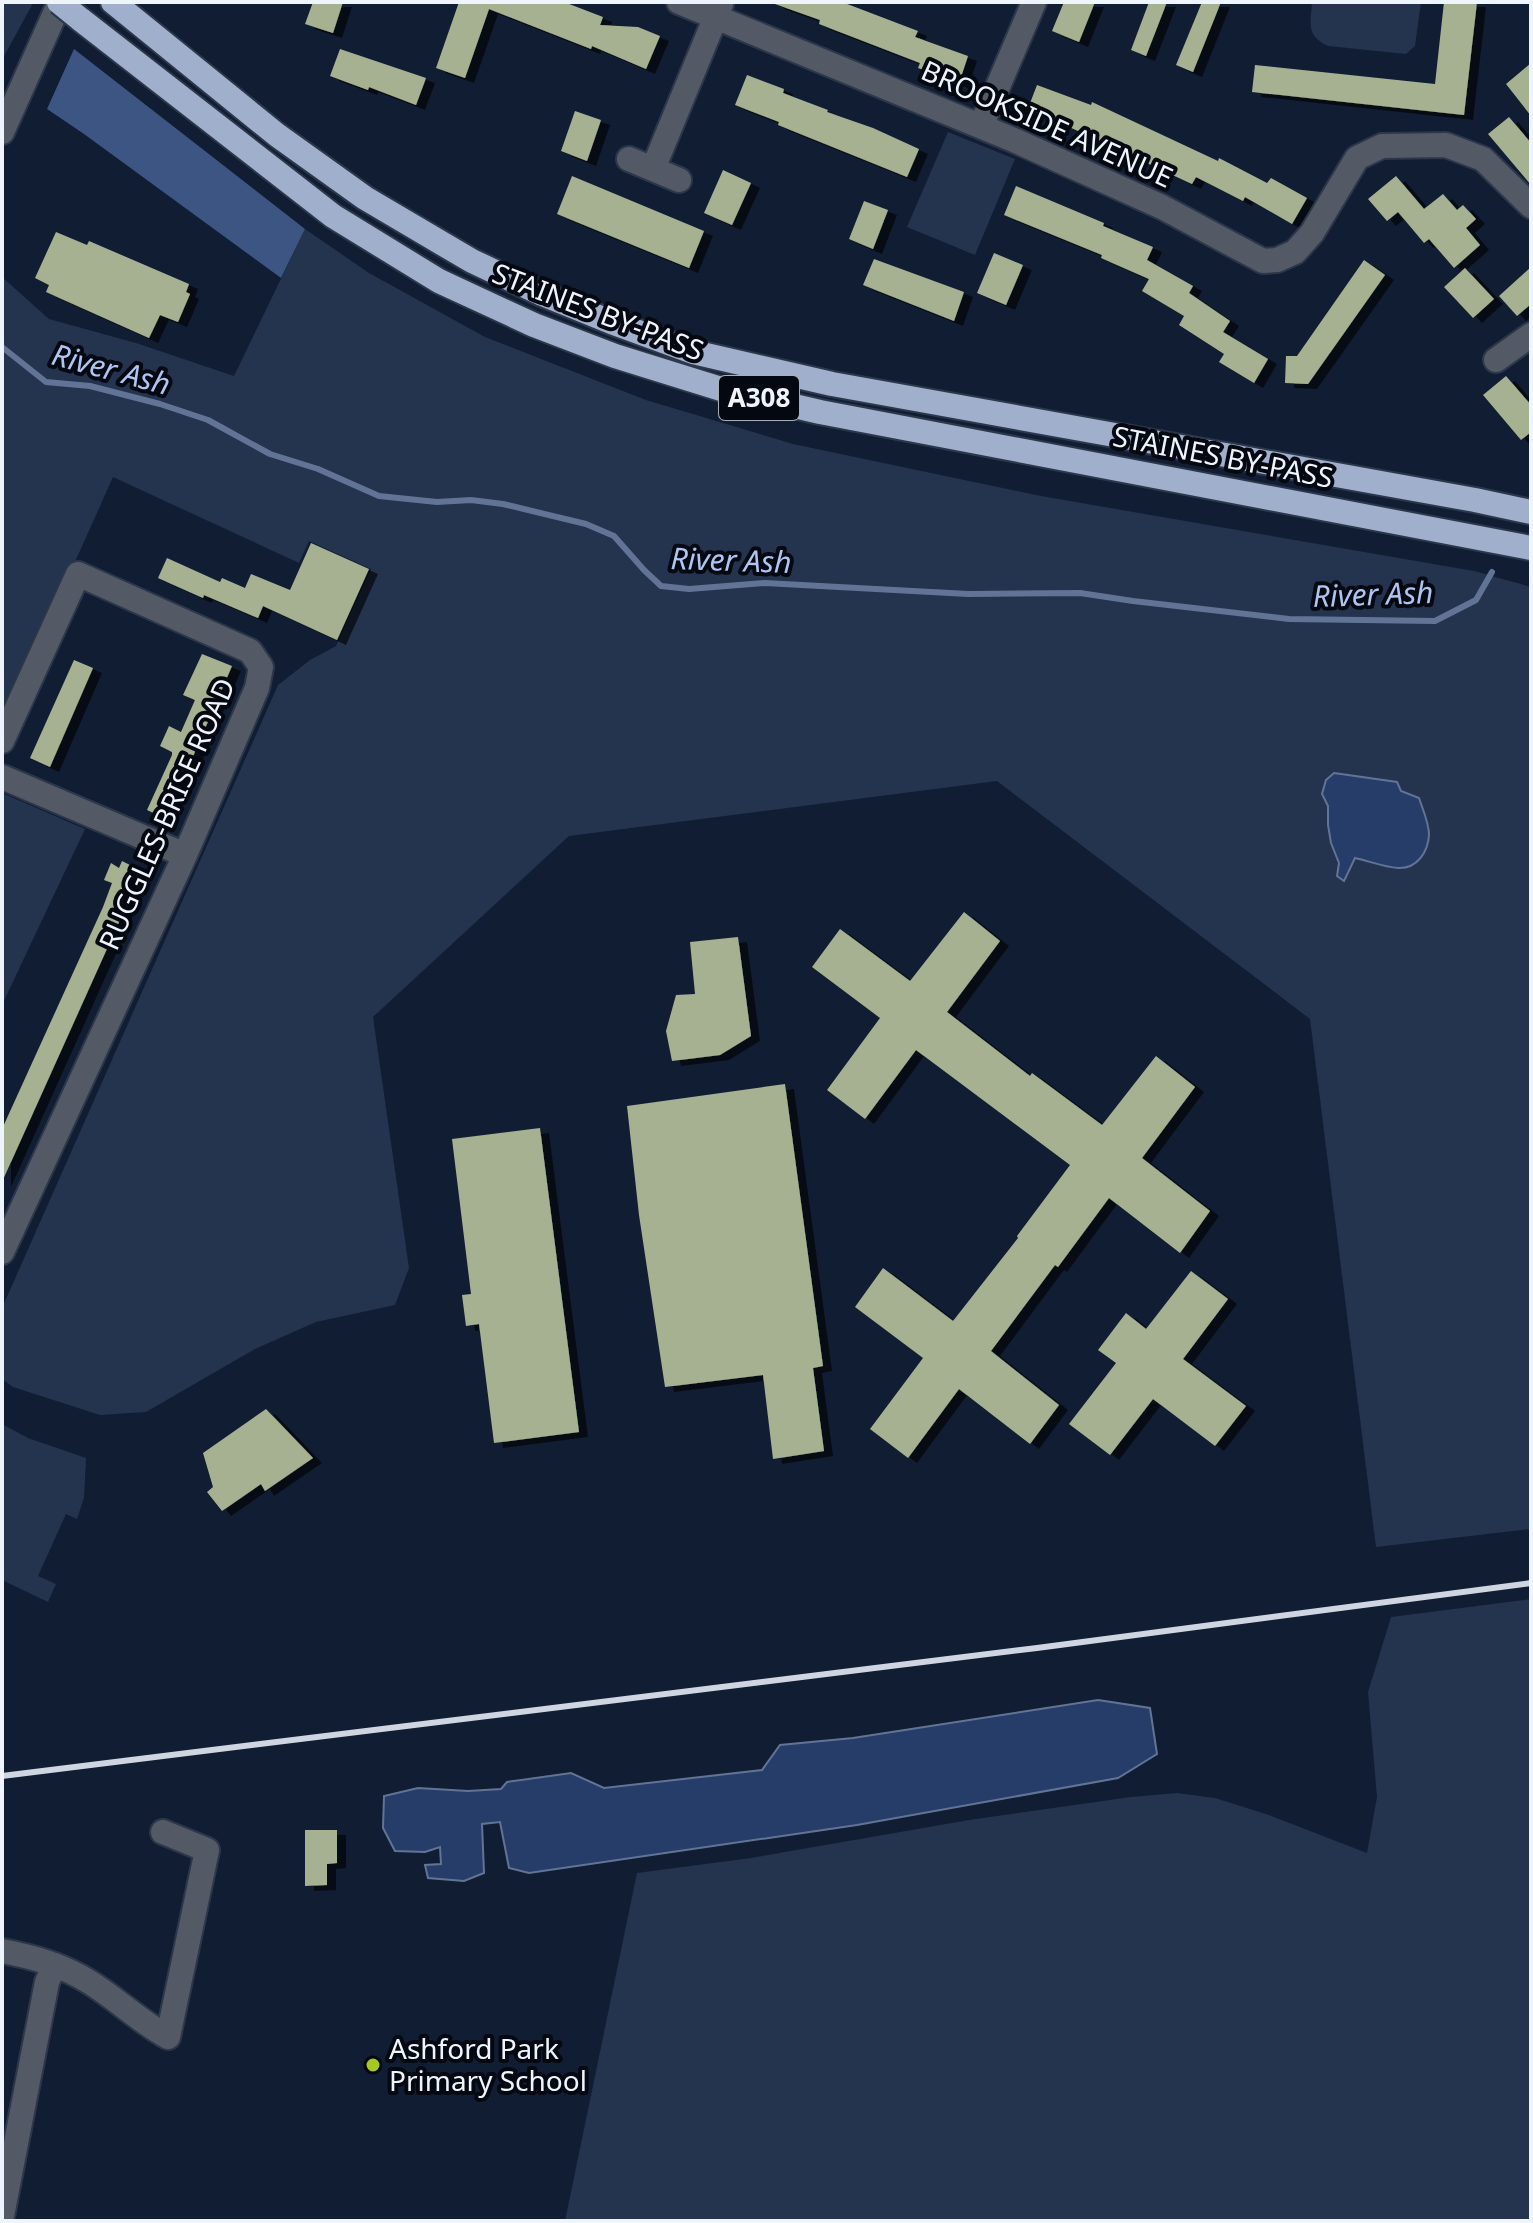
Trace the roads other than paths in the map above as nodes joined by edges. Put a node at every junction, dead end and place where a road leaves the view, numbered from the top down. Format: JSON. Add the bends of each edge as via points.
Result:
{"nodes":[{"id":1,"x":60,"y":2,"type":"edge"},
{"id":2,"x":113,"y":2,"type":"edge"},
{"id":3,"x":679,"y":2,"type":"edge"},
{"id":4,"x":1034,"y":2,"type":"edge"},
{"id":5,"x":719,"y":9,"type":"edge"},
{"id":6,"x":981,"y":126,"type":"junction"},
{"id":7,"x":2,"y":132,"type":"edge"},
{"id":8,"x":629,"y":159,"type":"dead end"},
{"id":9,"x":653,"y":169,"type":"junction"},
{"id":10,"x":679,"y":180,"type":"dead end"},
{"id":11,"x":1531,"y":206,"type":"edge"},
{"id":12,"x":1531,"y":335,"type":"edge"},
{"id":13,"x":1496,"y":360,"type":"dead end"},
{"id":14,"x":1531,"y":512,"type":"edge"},
{"id":15,"x":1531,"y":548,"type":"edge"},
{"id":16,"x":2,"y":741,"type":"edge"},
{"id":17,"x":2,"y":777,"type":"edge"},
{"id":18,"x":185,"y":855,"type":"junction"},
{"id":19,"x":2,"y":1252,"type":"edge"},
{"id":20,"x":163,"y":1832,"type":"dead end"},
{"id":21,"x":2,"y":1951,"type":"edge"},
{"id":22,"x":55,"y":1965,"type":"junction"},
{"id":23,"x":2,"y":2216,"type":"edge"}],
"edges":[{"from":1,"to":7,"type":"street"},
{"from":1,"to":15,"type":"highway","name":"STAINES BY-PASS","number":"A308","bridge":true,"via":[[333,216],[439,281],[615,356],[820,412]]},
{"from":2,"to":14,"type":"highway","name":"STAINES BY-PASS","number":"A308","via":[[277,135],[365,198],[472,261],[542,294],[693,352],[832,384]]},
{"from":3,"to":5,"type":"street","name":"BROOKSIDE AVENUE"},
{"from":4,"to":6,"type":"street"},
{"from":5,"to":6,"type":"street","name":"BROOKSIDE AVENUE"},
{"from":5,"to":9,"type":"street"},
{"from":6,"to":11,"type":"street","name":"BROOKSIDE AVENUE","via":[[1162,207],[1263,261],[1295,252],[1357,158],[1382,146],[1446,145],[1483,159]]},
{"from":8,"to":9,"type":"street"},
{"from":9,"to":10,"type":"street"},
{"from":12,"to":13,"type":"street"},
{"from":16,"to":18,"type":"street","name":"RUGGLES-BRISE ROAD","via":[[78,574],[250,651],[261,667],[257,688]]},
{"from":17,"to":18,"type":"street"},
{"from":18,"to":19,"type":"street","name":"RUGGLES-BRISE ROAD"},
{"from":20,"to":22,"type":"street","via":[[207,1850],[168,2037],[91,1982]]},
{"from":21,"to":22,"type":"street"},
{"from":22,"to":23,"type":"street","via":[[47,1982]]}]}
